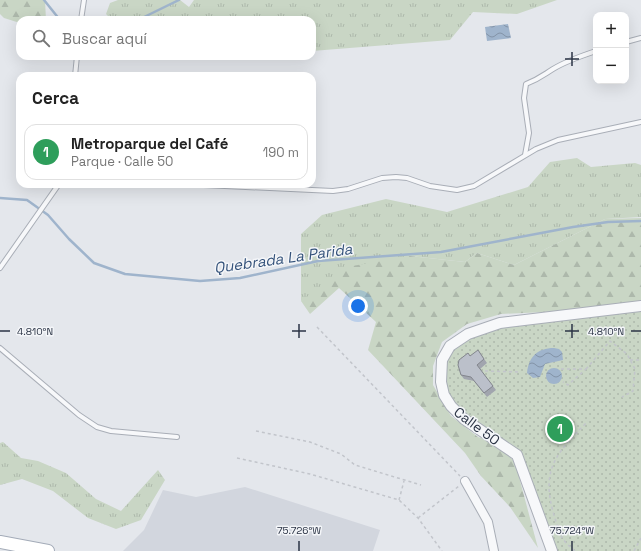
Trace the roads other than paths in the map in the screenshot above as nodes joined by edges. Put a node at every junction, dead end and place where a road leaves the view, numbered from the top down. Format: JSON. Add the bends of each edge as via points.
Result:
{"nodes":[{"id":1,"x":84,"y":0,"type":"edge"},
{"id":2,"x":82,"y":16,"type":"edge"},
{"id":3,"x":641,"y":38,"type":"edge"},
{"id":4,"x":629,"y":41,"type":"edge"},
{"id":5,"x":593,"y":52,"type":"edge"},
{"id":6,"x":77,"y":60,"type":"edge"},
{"id":7,"x":75,"y":72,"type":"edge"},
{"id":8,"x":641,"y":122,"type":"edge"},
{"id":9,"x":525,"y":155,"type":"junction"},
{"id":10,"x":56,"y":188,"type":"edge"},
{"id":11,"x":269,"y":188,"type":"edge"},
{"id":12,"x":0,"y":268,"type":"edge"},
{"id":13,"x":641,"y":306,"type":"edge"},
{"id":14,"x":0,"y":348,"type":"edge"},
{"id":15,"x":178,"y":437,"type":"dead end"},
{"id":16,"x":465,"y":481,"type":"road end"},
{"id":17,"x":0,"y":542,"type":"edge"},
{"id":18,"x":48,"y":551,"type":"edge"},
{"id":19,"x":494,"y":551,"type":"edge"},
{"id":20,"x":552,"y":551,"type":"edge"}],
"edges":[{"from":1,"to":2,"type":"lane"},
{"from":3,"to":4,"type":"lane"},
{"from":5,"to":9,"type":"lane","via":[[567,62],[542,78],[526,84],[524,98],[529,133]]},
{"from":6,"to":7,"type":"lane"},
{"from":8,"to":9,"type":"lane","via":[[570,136]]},
{"from":9,"to":11,"type":"lane","via":[[474,186],[457,190],[430,186],[401,177],[382,178],[355,188],[333,191]]},
{"from":10,"to":12,"type":"lane"},
{"from":13,"to":20,"type":"street","name":"Calle 50","via":[[500,323],[468,334],[450,346],[442,360],[441,382],[444,395],[451,406],[464,419],[517,455]]},
{"from":14,"to":15,"type":"lane","via":[[79,415],[97,427],[111,431]]},
{"from":16,"to":19,"type":"street","via":[[488,522]]},
{"from":17,"to":18,"type":"main road"}]}
